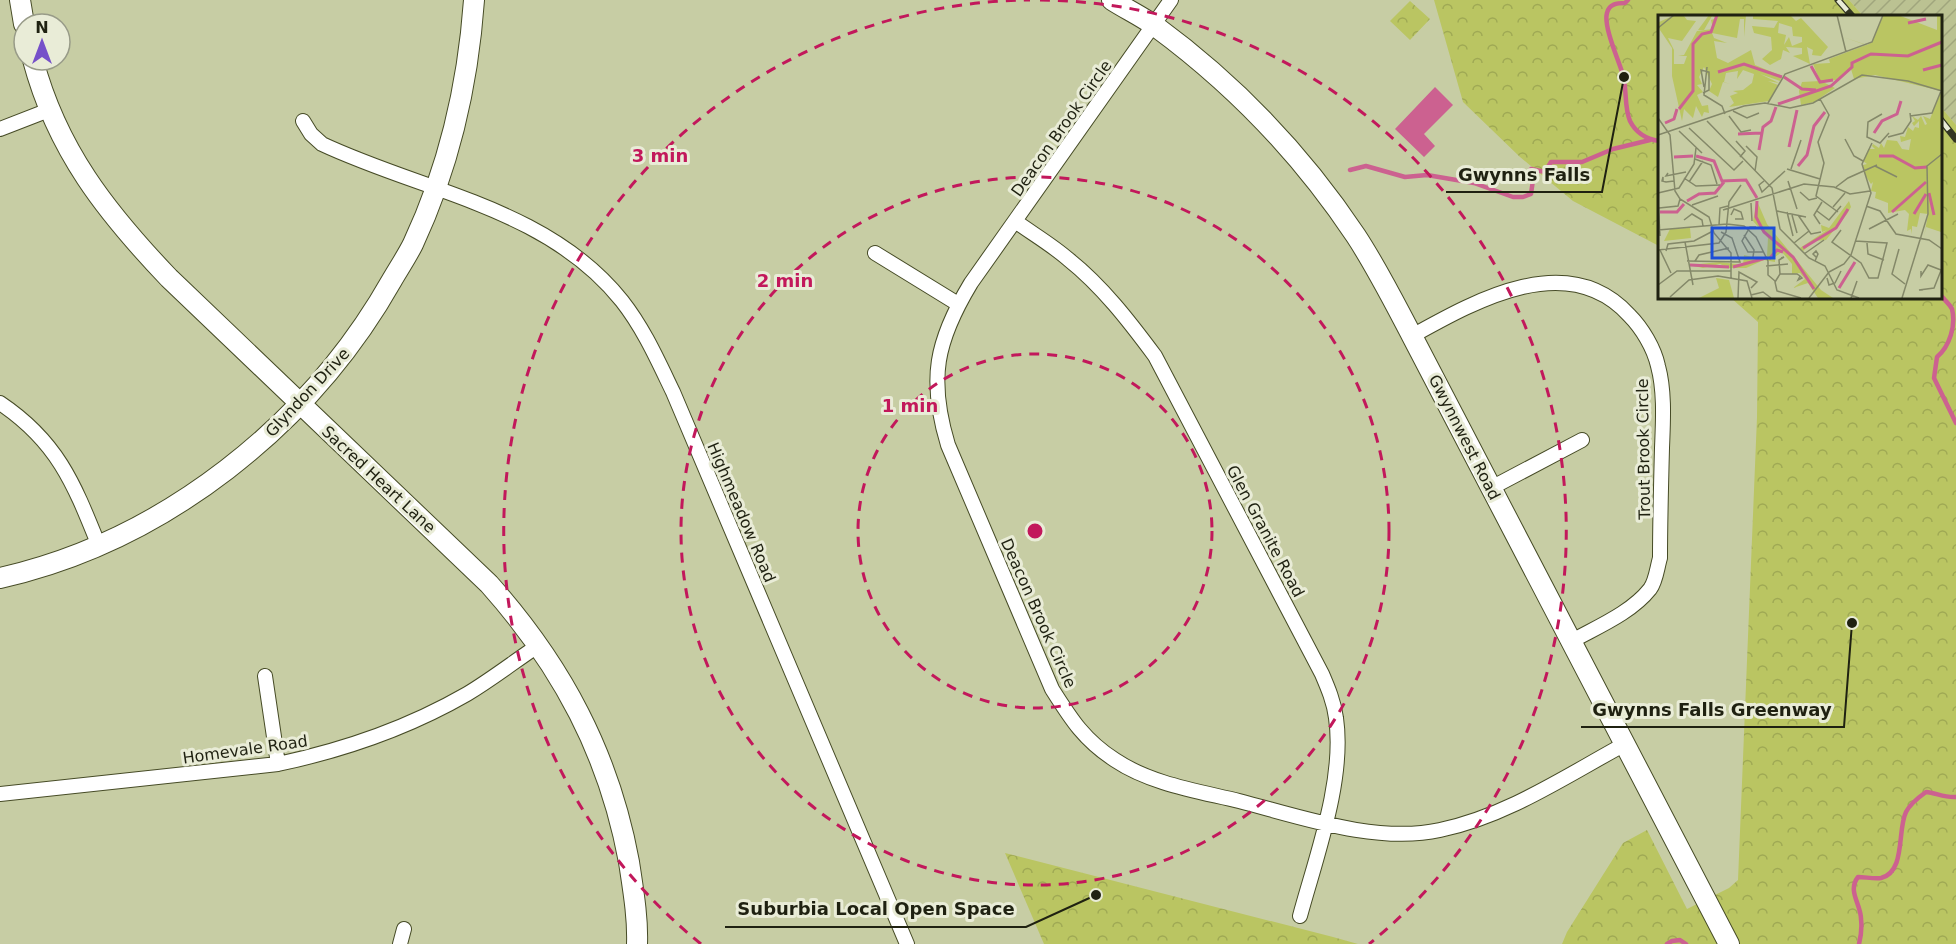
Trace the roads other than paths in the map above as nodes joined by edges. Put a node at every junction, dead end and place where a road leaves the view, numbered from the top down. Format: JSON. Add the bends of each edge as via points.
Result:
{"nodes":[{"id":1,"x":474,"y":0,"type":"edge"},
{"id":2,"x":1112,"y":0,"type":"edge"},
{"id":3,"x":1171,"y":0,"type":"edge"},
{"id":4,"x":1154,"y":25,"type":"junction"},
{"id":5,"x":37,"y":72,"type":"edge"},
{"id":6,"x":49,"y":110,"type":"junction"},
{"id":7,"x":303,"y":121,"type":"dead end"},
{"id":8,"x":0,"y":129,"type":"edge"},
{"id":9,"x":436,"y":189,"type":"junction"},
{"id":10,"x":1015,"y":221,"type":"junction"},
{"id":11,"x":875,"y":253,"type":"dead end"},
{"id":12,"x":958,"y":304,"type":"junction"},
{"id":13,"x":1412,"y":336,"type":"junction"},
{"id":14,"x":0,"y":403,"type":"edge"},
{"id":15,"x":299,"y":404,"type":"junction"},
{"id":16,"x":1582,"y":440,"type":"dead end"},
{"id":17,"x":1491,"y":488,"type":"junction"},
{"id":18,"x":99,"y":546,"type":"junction"},
{"id":19,"x":0,"y":578,"type":"edge"},
{"id":20,"x":1572,"y":641,"type":"junction"},
{"id":21,"x":539,"y":645,"type":"junction"},
{"id":22,"x":265,"y":676,"type":"dead end"},
{"id":23,"x":1625,"y":744,"type":"junction"},
{"id":24,"x":278,"y":764,"type":"junction"},
{"id":25,"x":0,"y":794,"type":"edge"},
{"id":26,"x":1325,"y":823,"type":"junction"},
{"id":27,"x":1300,"y":916,"type":"dead end"},
{"id":28,"x":404,"y":929,"type":"dead end"},
{"id":29,"x":399,"y":944,"type":"edge"},
{"id":30,"x":637,"y":944,"type":"edge"},
{"id":31,"x":907,"y":944,"type":"edge"},
{"id":32,"x":1730,"y":944,"type":"edge"}],
"edges":[{"from":1,"to":9,"type":"street","name":"Glyndon Drive","via":[[463,96]]},
{"from":2,"to":4,"type":"street","name":"Gwynnwest Road"},
{"from":3,"to":4,"type":"street","name":"Deacon Brook Circle"},
{"from":4,"to":10,"type":"street","name":"Deacon Brook Circle"},
{"from":4,"to":13,"type":"street","name":"Gwynnwest Road","via":[[1213,73],[1288,147],[1357,238]]},
{"from":5,"to":6,"type":"street","name":"Sacred Heart Lane"},
{"from":6,"to":8,"type":"street"},
{"from":6,"to":15,"type":"street","name":"Sacred Heart Lane","via":[[72,157],[126,233]]},
{"from":7,"to":9,"type":"street","name":"Highmeadow Road","via":[[322,144]]},
{"from":9,"to":15,"type":"street","name":"Glyndon Drive","via":[[412,246],[378,304],[340,360]]},
{"from":9,"to":31,"type":"street","name":"Highmeadow Road","via":[[498,212],[555,241],[603,280],[641,329],[673,392]]},
{"from":10,"to":12,"type":"street","name":"Deacon Brook Circle"},
{"from":10,"to":26,"type":"street","name":"Glen Granite Road","via":[[1069,259],[1130,322],[1155,356],[1317,663],[1331,695],[1338,744]]},
{"from":11,"to":12,"type":"street"},
{"from":12,"to":26,"type":"street","name":"Deacon Brook Circle","via":[[944,334],[938,361],[936,391],[940,418],[1052,689],[1072,720],[1092,744],[1140,774]]},
{"from":13,"to":17,"type":"street","name":"Gwynnwest Road"},
{"from":13,"to":20,"type":"street","name":"Trout Brook Circle","via":[[1491,296],[1536,284],[1569,284],[1586,286],[1619,303],[1637,323],[1653,352],[1661,384],[1662,426],[1660,558],[1656,575],[1650,589],[1637,601]]},
{"from":14,"to":18,"type":"street","via":[[48,444],[74,486]]},
{"from":15,"to":18,"type":"street","name":"Glyndon Drive","via":[[225,471],[181,501]]},
{"from":15,"to":21,"type":"street","name":"Sacred Heart Lane","via":[[482,577]]},
{"from":16,"to":17,"type":"street"},
{"from":17,"to":20,"type":"street","name":"Gwynnwest Road"},
{"from":18,"to":19,"type":"street","name":"Glyndon Drive"},
{"from":20,"to":23,"type":"street","name":"Gwynnwest Road"},
{"from":21,"to":24,"type":"street","name":"Homevale Road","via":[[435,711],[358,743]]},
{"from":21,"to":30,"type":"street","name":"Sacred Heart Lane","via":[[578,710],[610,786],[632,882]]},
{"from":22,"to":24,"type":"street"},
{"from":23,"to":26,"type":"street","name":"Deacon Brook Circle","via":[[1471,823],[1407,833],[1370,832]]},
{"from":23,"to":32,"type":"street","name":"Gwynnwest Road"},
{"from":24,"to":25,"type":"street","name":"Homevale Road"},
{"from":26,"to":27,"type":"street","name":"Glen Granite Road"},
{"from":28,"to":29,"type":"street"}]}
